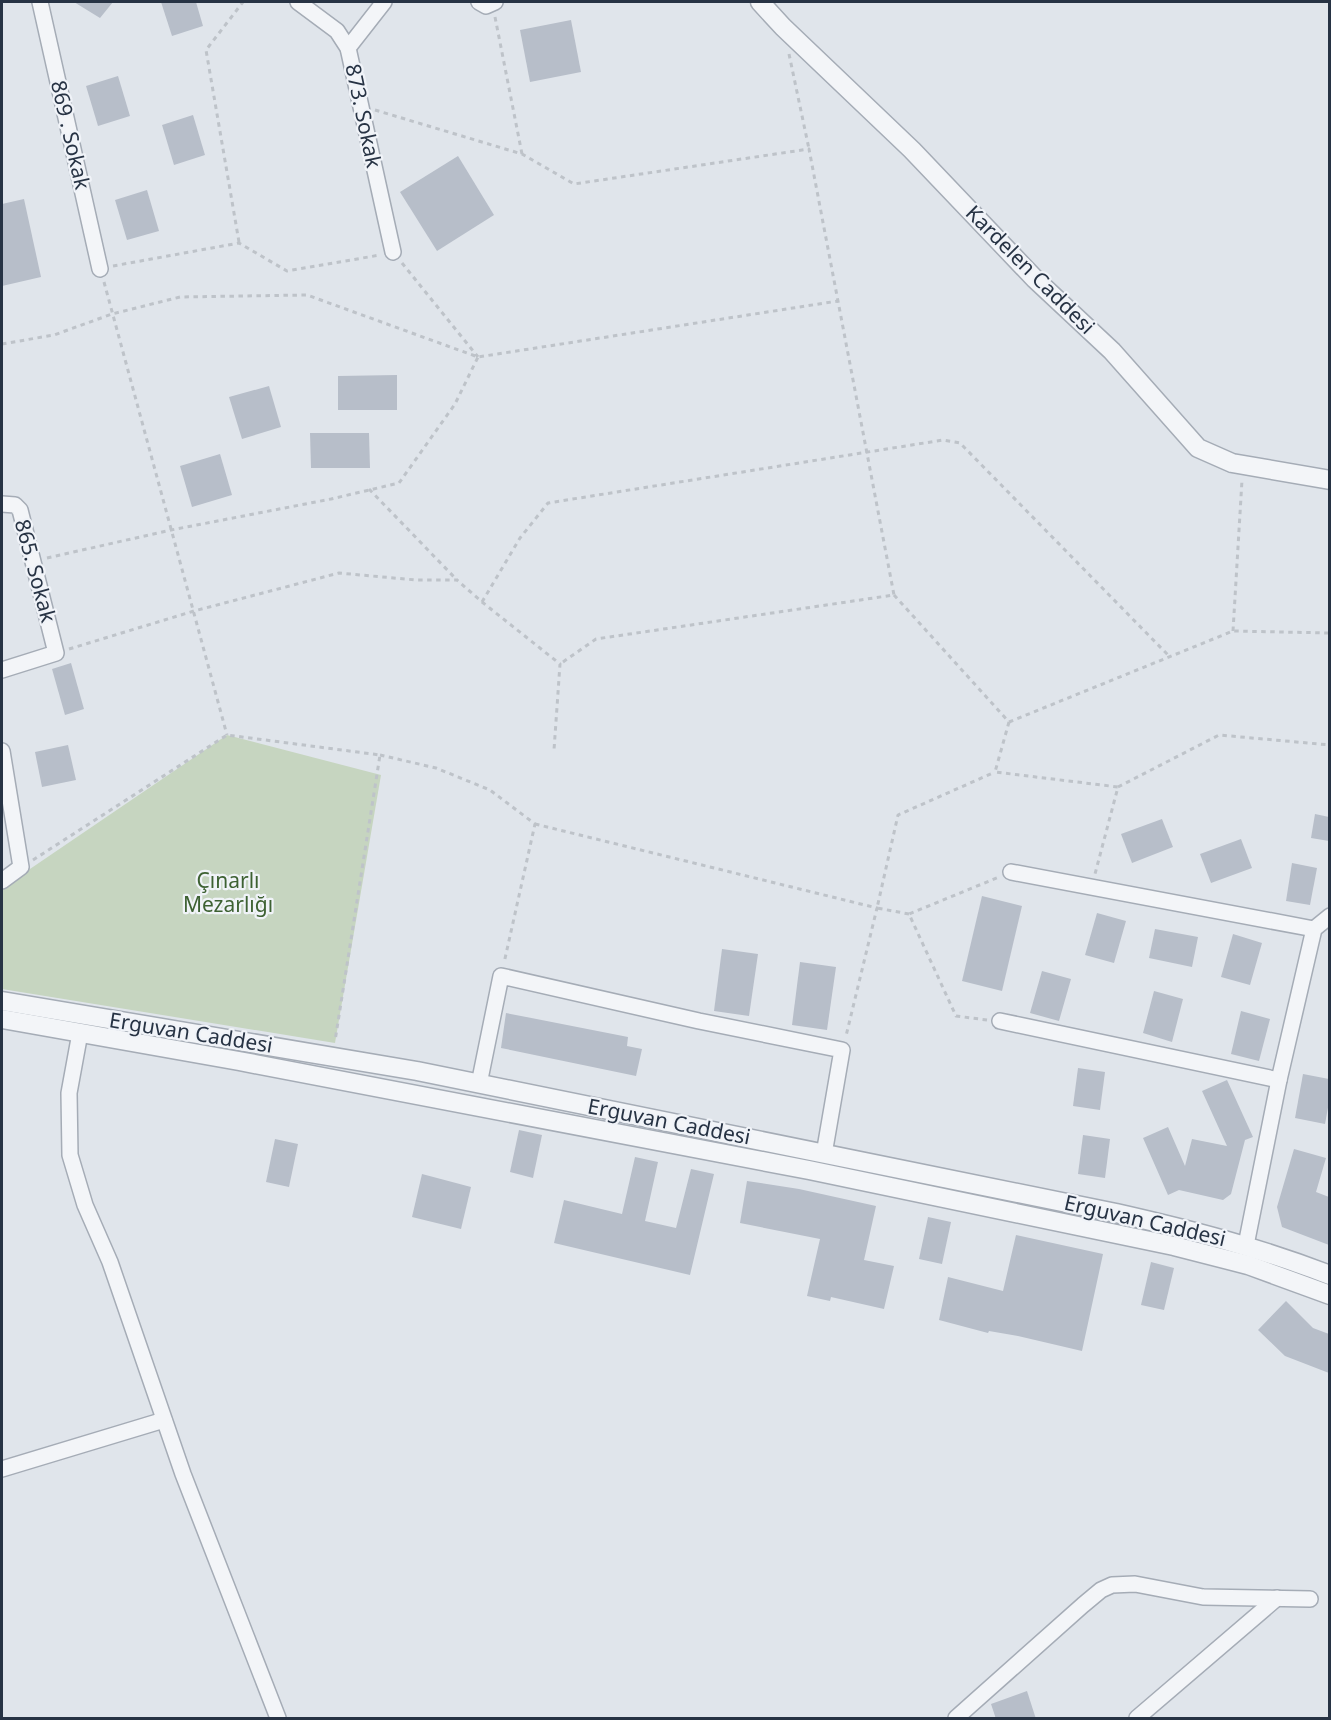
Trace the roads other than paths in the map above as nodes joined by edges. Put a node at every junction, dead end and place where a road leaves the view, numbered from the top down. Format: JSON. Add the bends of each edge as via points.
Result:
{"nodes":[{"id":1,"x":40,"y":2,"type":"edge"},
{"id":2,"x":298,"y":2,"type":"edge"},
{"id":3,"x":384,"y":2,"type":"edge"},
{"id":4,"x":760,"y":2,"type":"edge"},
{"id":5,"x":348,"y":48,"type":"junction"},
{"id":6,"x":393,"y":252,"type":"road end"},
{"id":7,"x":100,"y":269,"type":"road end"},
{"id":8,"x":1329,"y":480,"type":"edge"},
{"id":9,"x":2,"y":504,"type":"edge"},
{"id":10,"x":2,"y":670,"type":"edge"},
{"id":11,"x":2,"y":751,"type":"edge"},
{"id":12,"x":1011,"y":872,"type":"road end"},
{"id":13,"x":2,"y":881,"type":"edge"},
{"id":14,"x":1329,"y":916,"type":"edge"},
{"id":15,"x":1314,"y":929,"type":"junction"},
{"id":16,"x":2,"y":1001,"type":"edge"},
{"id":17,"x":2,"y":1019,"type":"edge"},
{"id":18,"x":1000,"y":1021,"type":"road end"},
{"id":19,"x":80,"y":1033,"type":"junction"},
{"id":20,"x":1279,"y":1080,"type":"junction"},
{"id":21,"x":479,"y":1084,"type":"junction"},
{"id":22,"x":824,"y":1154,"type":"junction"},
{"id":23,"x":1246,"y":1245,"type":"junction"},
{"id":24,"x":1329,"y":1275,"type":"edge"},
{"id":25,"x":1329,"y":1294,"type":"edge"},
{"id":26,"x":164,"y":1420,"type":"junction"},
{"id":27,"x":2,"y":1470,"type":"edge"},
{"id":28,"x":1277,"y":1598,"type":"junction"},
{"id":29,"x":1310,"y":1599,"type":"dead end"},
{"id":30,"x":278,"y":1719,"type":"edge"},
{"id":31,"x":956,"y":1719,"type":"edge"},
{"id":32,"x":1137,"y":1719,"type":"edge"}],
"edges":[{"from":1,"to":7,"type":"street","name":"869 . Sokak"},
{"from":2,"to":5,"type":"street","name":"873. Sokak","via":[[338,31]]},
{"from":3,"to":5,"type":"street"},
{"from":4,"to":8,"type":"street","name":"Kardelen Caddesi","via":[[912,150],[1035,279],[1112,351],[1198,448],[1243,465]]},
{"from":5,"to":6,"type":"street","name":"873. Sokak"},
{"from":9,"to":10,"type":"street","name":"865. Sokak","via":[[15,505],[20,510],[56,652]]},
{"from":11,"to":13,"type":"street","via":[[21,867]]},
{"from":12,"to":15,"type":"street"},
{"from":14,"to":15,"type":"street"},
{"from":15,"to":20,"type":"street"},
{"from":16,"to":21,"type":"street","name":"Erguvan Caddesi"},
{"from":17,"to":19,"type":"street"},
{"from":18,"to":20,"type":"street"},
{"from":19,"to":25,"type":"street","via":[[809,1170],[1152,1241],[1248,1265]]},
{"from":19,"to":26,"type":"street","via":[[69,1093],[70,1155]]},
{"from":20,"to":23,"type":"street"},
{"from":21,"to":22,"type":"street","name":"Erguvan Caddesi"},
{"from":21,"to":22,"type":"street","via":[[501,976],[842,1050]]},
{"from":22,"to":23,"type":"street","name":"Erguvan Caddesi","via":[[1116,1213]]},
{"from":23,"to":24,"type":"street","name":"Erguvan Caddesi"},
{"from":26,"to":27,"type":"street"},
{"from":26,"to":30,"type":"street"},
{"from":28,"to":29,"type":"street"},
{"from":28,"to":31,"type":"street","via":[[1203,1597],[1135,1584],[1112,1585],[1083,1605]]},
{"from":28,"to":32,"type":"street"}]}
